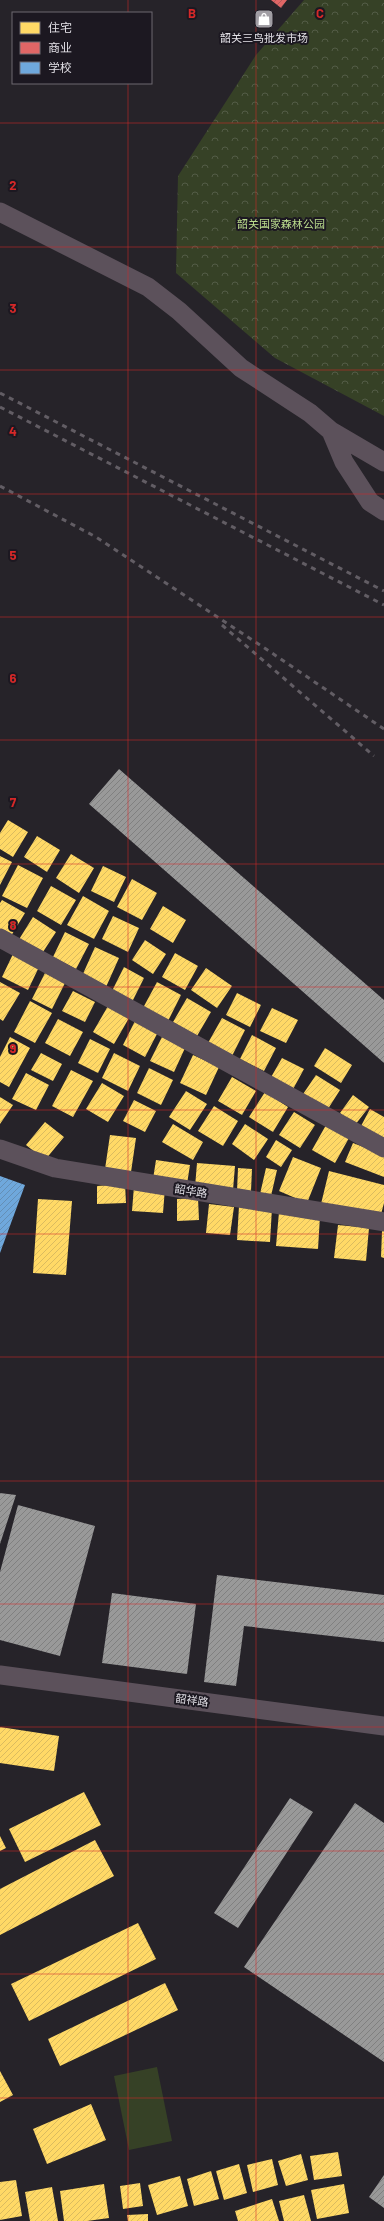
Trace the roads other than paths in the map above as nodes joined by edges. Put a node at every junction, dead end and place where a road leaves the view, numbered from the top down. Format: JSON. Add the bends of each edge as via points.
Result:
{"nodes":[{"id":1,"x":0,"y":212,"type":"edge"},
{"id":2,"x":330,"y":431,"type":"junction"},
{"id":3,"x":384,"y":462,"type":"edge"},
{"id":4,"x":384,"y":511,"type":"edge"},
{"id":5,"x":0,"y":938,"type":"edge"},
{"id":6,"x":384,"y":1148,"type":"edge"},
{"id":7,"x":0,"y":1149,"type":"edge"},
{"id":8,"x":384,"y":1222,"type":"edge"},
{"id":9,"x":0,"y":1675,"type":"edge"},
{"id":10,"x":384,"y":1726,"type":"edge"}],
"edges":[{"from":1,"to":2,"type":"street","via":[[148,287],[179,311],[240,368],[310,413]]},
{"from":2,"to":3,"type":"street"},
{"from":2,"to":4,"type":"street","via":[[344,462],[370,502]]},
{"from":5,"to":6,"type":"street"},
{"from":7,"to":8,"type":"street","name":"韶华路","via":[[55,1168]]},
{"from":9,"to":10,"type":"street","name":"韶祥路"}]}
